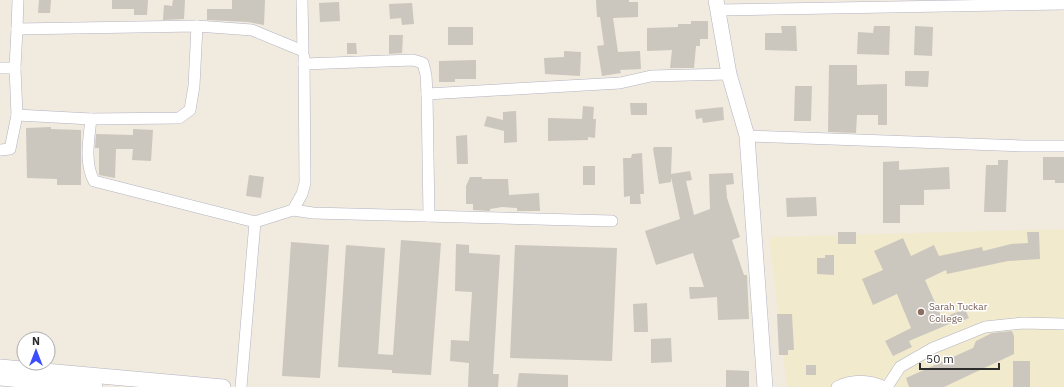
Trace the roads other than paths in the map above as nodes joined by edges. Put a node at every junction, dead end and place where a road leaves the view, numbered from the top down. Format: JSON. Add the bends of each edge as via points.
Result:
{"nodes":[{"id":1,"x":18,"y":0,"type":"edge"},
{"id":2,"x":302,"y":0,"type":"edge"},
{"id":3,"x":1064,"y":4,"type":"edge"},
{"id":4,"x":717,"y":5,"type":"edge"},
{"id":5,"x":197,"y":26,"type":"junction"},
{"id":6,"x":17,"y":29,"type":"junction"},
{"id":7,"x":303,"y":50,"type":"junction"},
{"id":8,"x":304,"y":64,"type":"junction"},
{"id":9,"x":0,"y":68,"type":"edge"},
{"id":10,"x":15,"y":68,"type":"junction"},
{"id":11,"x":729,"y":74,"type":"junction"},
{"id":12,"x":427,"y":94,"type":"junction"},
{"id":13,"x":17,"y":115,"type":"junction"},
{"id":14,"x":91,"y":119,"type":"junction"},
{"id":15,"x":748,"y":136,"type":"junction"},
{"id":16,"x":1064,"y":146,"type":"edge"},
{"id":17,"x":0,"y":150,"type":"edge"},
{"id":18,"x":293,"y":210,"type":"junction"},
{"id":19,"x":429,"y":216,"type":"junction"},
{"id":20,"x":612,"y":221,"type":"dead end"},
{"id":21,"x":255,"y":222,"type":"junction"},
{"id":22,"x":1064,"y":324,"type":"edge"},
{"id":23,"x":0,"y":367,"type":"edge"},
{"id":24,"x":0,"y":378,"type":"edge"},
{"id":25,"x":95,"y":387,"type":"edge"},
{"id":26,"x":223,"y":387,"type":"edge"},
{"id":27,"x":241,"y":387,"type":"edge"},
{"id":28,"x":765,"y":387,"type":"edge"},
{"id":29,"x":837,"y":387,"type":"edge"},
{"id":30,"x":886,"y":387,"type":"edge"}],
"edges":[{"from":1,"to":6,"type":"street"},
{"from":2,"to":7,"type":"street"},
{"from":3,"to":4,"type":"street"},
{"from":4,"to":11,"type":"street"},
{"from":5,"to":6,"type":"street"},
{"from":5,"to":7,"type":"street","via":[[252,30]]},
{"from":5,"to":14,"type":"street","via":[[190,110],[179,118]]},
{"from":6,"to":10,"type":"street"},
{"from":7,"to":8,"type":"street"},
{"from":8,"to":12,"type":"street","via":[[413,60],[423,63]]},
{"from":8,"to":18,"type":"street","via":[[306,183]]},
{"from":9,"to":10,"type":"street"},
{"from":10,"to":13,"type":"street"},
{"from":11,"to":12,"type":"street","via":[[651,76],[620,83]]},
{"from":11,"to":15,"type":"street"},
{"from":12,"to":19,"type":"street"},
{"from":13,"to":14,"type":"street"},
{"from":13,"to":17,"type":"street","via":[[10,149]]},
{"from":14,"to":21,"type":"street","via":[[88,153],[94,181]]},
{"from":15,"to":16,"type":"street"},
{"from":15,"to":28,"type":"street"},
{"from":18,"to":19,"type":"street","via":[[313,213]]},
{"from":18,"to":21,"type":"street"},
{"from":19,"to":20,"type":"street"},
{"from":21,"to":27,"type":"street"},
{"from":22,"to":30,"type":"street","via":[[1023,323],[985,327],[933,348],[900,367]]},
{"from":23,"to":26,"type":"street"},
{"from":24,"to":25,"type":"street"},
{"from":29,"to":30,"type":"street","via":[[861,381]]}]}
